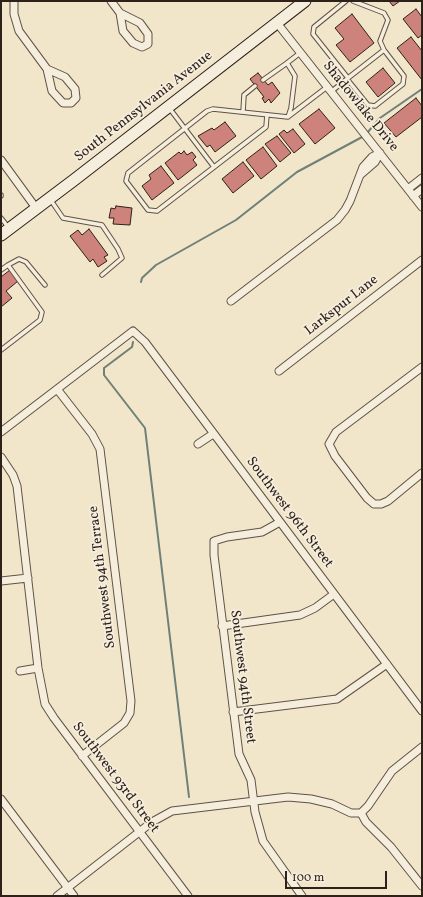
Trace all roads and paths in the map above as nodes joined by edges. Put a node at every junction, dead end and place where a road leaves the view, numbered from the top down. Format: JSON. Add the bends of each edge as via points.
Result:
{"nodes":[{"id":1,"x":14,"y":1,"type":"edge"},
{"id":2,"x":111,"y":1,"type":"edge"},
{"id":3,"x":305,"y":1,"type":"edge"},
{"id":4,"x":346,"y":1,"type":"edge"},
{"id":5,"x":353,"y":1,"type":"edge"},
{"id":6,"x":120,"y":13,"type":"junction"},
{"id":7,"x":277,"y":23,"type":"junction"},
{"id":8,"x":384,"y":50,"type":"junction"},
{"id":9,"x":300,"y":53,"type":"junction"},
{"id":10,"x":286,"y":63,"type":"junction"},
{"id":11,"x":48,"y":69,"type":"junction"},
{"id":12,"x":348,"y":78,"type":"junction"},
{"id":13,"x":263,"y":80,"type":"dead end"},
{"id":14,"x":255,"y":86,"type":"dead end"},
{"id":15,"x":330,"y":88,"type":"junction"},
{"id":16,"x":168,"y":107,"type":"junction"},
{"id":17,"x":244,"y":112,"type":"junction"},
{"id":18,"x":267,"y":115,"type":"junction"},
{"id":19,"x":288,"y":117,"type":"junction"},
{"id":20,"x":184,"y":129,"type":"junction"},
{"id":21,"x":380,"y":153,"type":"junction"},
{"id":22,"x":1,"y":160,"type":"edge"},
{"id":23,"x":214,"y":167,"type":"junction"},
{"id":24,"x":422,"y":178,"type":"edge"},
{"id":25,"x":408,"y":189,"type":"junction"},
{"id":26,"x":422,"y":189,"type":"edge"},
{"id":27,"x":413,"y":196,"type":"junction"},
{"id":28,"x":49,"y":198,"type":"junction"},
{"id":29,"x":422,"y":207,"type":"edge"},
{"id":30,"x":36,"y":208,"type":"junction"},
{"id":31,"x":1,"y":218,"type":"edge"},
{"id":32,"x":5,"y":232,"type":"edge"},
{"id":33,"x":422,"y":260,"type":"edge"},
{"id":34,"x":8,"y":265,"type":"junction"},
{"id":35,"x":1,"y":270,"type":"edge"},
{"id":36,"x":102,"y":275,"type":"dead end"},
{"id":37,"x":45,"y":285,"type":"dead end"},
{"id":38,"x":231,"y":301,"type":"dead end"},
{"id":39,"x":1,"y":350,"type":"edge"},
{"id":40,"x":422,"y":367,"type":"edge"},
{"id":41,"x":279,"y":371,"type":"dead end"},
{"id":42,"x":56,"y":389,"type":"junction"},
{"id":43,"x":1,"y":432,"type":"edge"},
{"id":44,"x":214,"y":434,"type":"junction"},
{"id":45,"x":198,"y":444,"type":"dead end"},
{"id":46,"x":1,"y":457,"type":"edge"},
{"id":47,"x":422,"y":474,"type":"edge"},
{"id":48,"x":280,"y":522,"type":"junction"},
{"id":49,"x":28,"y":578,"type":"junction"},
{"id":50,"x":1,"y":581,"type":"edge"},
{"id":51,"x":334,"y":594,"type":"junction"},
{"id":52,"x":222,"y":626,"type":"junction"},
{"id":53,"x":387,"y":664,"type":"junction"},
{"id":54,"x":38,"y":668,"type":"junction"},
{"id":55,"x":20,"y":671,"type":"dead end"},
{"id":56,"x":233,"y":712,"type":"junction"},
{"id":57,"x":422,"y":712,"type":"edge"},
{"id":58,"x":422,"y":747,"type":"edge"},
{"id":59,"x":82,"y":756,"type":"junction"},
{"id":60,"x":1,"y":799,"type":"edge"},
{"id":61,"x":254,"y":800,"type":"junction"},
{"id":62,"x":361,"y":813,"type":"junction"},
{"id":63,"x":140,"y":832,"type":"junction"},
{"id":64,"x":422,"y":886,"type":"edge"},
{"id":65,"x":68,"y":888,"type":"junction"},
{"id":66,"x":57,"y":896,"type":"edge"},
{"id":67,"x":74,"y":896,"type":"edge"},
{"id":68,"x":188,"y":896,"type":"edge"},
{"id":69,"x":302,"y":896,"type":"edge"}],
"edges":[{"from":1,"to":11,"type":"street","via":[[14,14],[19,31]]},
{"from":2,"to":6,"type":"street"},
{"from":3,"to":7,"type":"main road","name":"South Pennsylvania Avenue"},
{"from":4,"to":12,"type":"lane","via":[[314,27],[313,34]]},
{"from":5,"to":8,"type":"lane","via":[[384,14],[388,20],[380,41]]},
{"from":6,"to":6,"type":"street","via":[[124,31],[133,43],[137,47],[148,44],[148,34],[140,23]]},
{"from":7,"to":9,"type":"street","name":"Shadowlake Drive"},
{"from":7,"to":16,"type":"main road","name":"South Pennsylvania Avenue"},
{"from":8,"to":12,"type":"lane"},
{"from":8,"to":12,"type":"lane","via":[[404,76],[403,84],[375,106],[368,105]]},
{"from":9,"to":10,"type":"lane"},
{"from":9,"to":15,"type":"street","name":"Shadowlake Drive"},
{"from":10,"to":13,"type":"lane"},
{"from":10,"to":19,"type":"lane","via":[[295,76]]},
{"from":11,"to":11,"type":"street","via":[[52,91],[62,103],[71,103],[76,98],[75,89],[65,77]]},
{"from":12,"to":15,"type":"lane"},
{"from":14,"to":17,"type":"lane","via":[[244,95]]},
{"from":15,"to":19,"type":"lane"},
{"from":15,"to":21,"type":"street","name":"Shadowlake Drive"},
{"from":16,"to":20,"type":"lane"},
{"from":16,"to":28,"type":"main road","name":"South Pennsylvania Avenue"},
{"from":17,"to":18,"type":"lane"},
{"from":17,"to":20,"type":"lane","via":[[213,109]]},
{"from":18,"to":19,"type":"lane"},
{"from":18,"to":23,"type":"lane","via":[[266,127]]},
{"from":20,"to":23,"type":"lane"},
{"from":20,"to":23,"type":"lane","via":[[128,173],[126,181],[148,210],[157,211]]},
{"from":21,"to":25,"type":"street","name":"Shadowlake Drive"},
{"from":21,"to":38,"type":"street","via":[[366,163],[348,206],[337,220]]},
{"from":22,"to":30,"type":"street"},
{"from":24,"to":25,"type":"street"},
{"from":25,"to":27,"type":"street","name":"Shadowlake Drive"},
{"from":26,"to":27,"type":"street"},
{"from":27,"to":29,"type":"street","name":"Shadowlake Drive"},
{"from":28,"to":30,"type":"main road","name":"South Pennsylvania Avenue"},
{"from":28,"to":36,"type":"lane","via":[[63,218],[102,225],[118,248],[122,258]]},
{"from":30,"to":32,"type":"main road","name":"South Pennsylvania Avenue"},
{"from":31,"to":32,"type":"lane"},
{"from":33,"to":41,"type":"street","name":"Larkspur Lane"},
{"from":34,"to":35,"type":"lane"},
{"from":34,"to":37,"type":"lane","via":[[19,259],[26,262]]},
{"from":34,"to":39,"type":"lane","via":[[42,312],[42,316]]},
{"from":40,"to":47,"type":"street","via":[[336,432],[330,441],[332,451],[366,498],[374,504],[388,501]]},
{"from":42,"to":43,"type":"street"},
{"from":42,"to":44,"type":"street","name":"Southwest 96th Street","via":[[134,331]]},
{"from":42,"to":59,"type":"street","name":"Southwest 94th Terrace","via":[[92,434],[100,449],[131,701],[130,713],[124,723]]},
{"from":44,"to":45,"type":"street"},
{"from":44,"to":48,"type":"street","name":"Southwest 96th Street"},
{"from":46,"to":49,"type":"street","name":"Southwest 93rd Street","via":[[14,475],[17,486]]},
{"from":48,"to":51,"type":"street","name":"Southwest 96th Street"},
{"from":48,"to":52,"type":"street","name":"Southwest 94th Street","via":[[262,532],[227,536],[214,541]]},
{"from":49,"to":50,"type":"street"},
{"from":49,"to":54,"type":"street","name":"Southwest 93rd Street"},
{"from":51,"to":52,"type":"street","via":[[300,615]]},
{"from":51,"to":53,"type":"street","name":"Southwest 96th Street"},
{"from":52,"to":56,"type":"street","name":"Southwest 94th Street"},
{"from":53,"to":56,"type":"street","via":[[337,699]]},
{"from":53,"to":57,"type":"street","name":"Southwest 96th Street"},
{"from":54,"to":55,"type":"street"},
{"from":54,"to":59,"type":"street","name":"Southwest 93rd Street","via":[[45,704]]},
{"from":56,"to":61,"type":"street","name":"Southwest 94th Street","via":[[239,754],[251,780]]},
{"from":58,"to":62,"type":"street","via":[[392,771]]},
{"from":59,"to":63,"type":"street","name":"Southwest 93rd Street"},
{"from":60,"to":65,"type":"street"},
{"from":61,"to":62,"type":"street","via":[[299,797],[332,804],[351,813]]},
{"from":61,"to":63,"type":"street","via":[[172,811],[160,816]]},
{"from":61,"to":69,"type":"street","name":"Southwest 94th Street","via":[[258,826],[266,847]]},
{"from":62,"to":64,"type":"street"},
{"from":63,"to":65,"type":"street"},
{"from":63,"to":68,"type":"street","name":"Southwest 93rd Street"},
{"from":65,"to":66,"type":"street"},
{"from":65,"to":67,"type":"street"}]}
